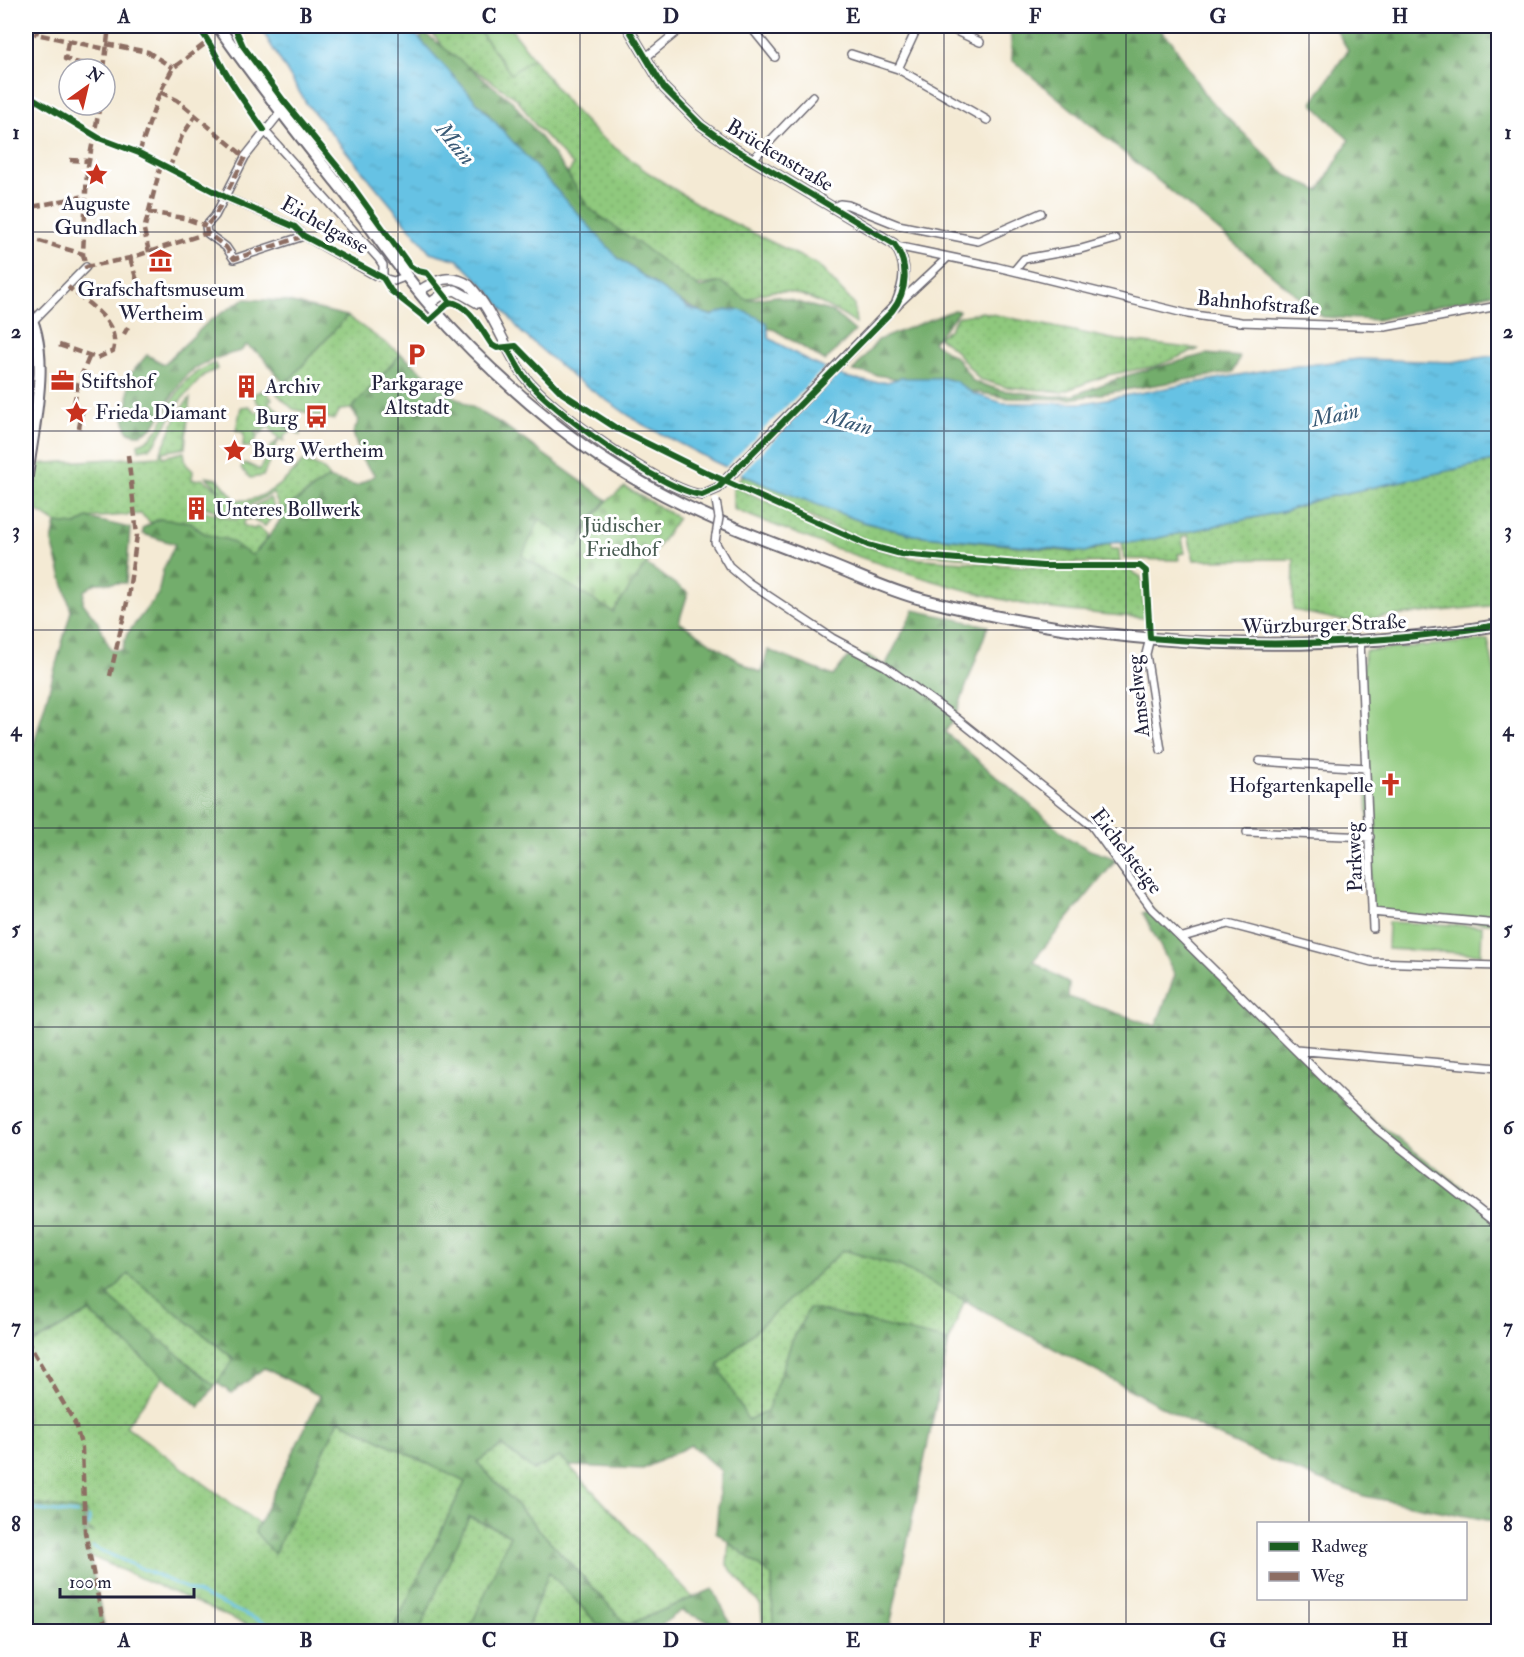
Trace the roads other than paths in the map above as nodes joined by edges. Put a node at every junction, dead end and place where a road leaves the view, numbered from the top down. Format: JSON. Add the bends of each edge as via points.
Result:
{"nodes":[{"id":1,"x":218,"y":26,"type":"edge"},
{"id":2,"x":627,"y":26,"type":"edge"},
{"id":3,"x":684,"y":26,"type":"edge"},
{"id":4,"x":750,"y":26,"type":"edge"},
{"id":5,"x":918,"y":26,"type":"edge"},
{"id":6,"x":945,"y":26,"type":"edge"},
{"id":7,"x":980,"y":42,"type":"dead end"},
{"id":8,"x":851,"y":54,"type":"dead end"},
{"id":9,"x":775,"y":57,"type":"dead end"},
{"id":10,"x":645,"y":58,"type":"junction"},
{"id":11,"x":898,"y":69,"type":"junction"},
{"id":12,"x":813,"y":96,"type":"dead end"},
{"id":13,"x":280,"y":113,"type":"junction"},
{"id":14,"x":987,"y":120,"type":"dead end"},
{"id":15,"x":264,"y":130,"type":"junction"},
{"id":16,"x":753,"y":159,"type":"junction"},
{"id":17,"x":225,"y":197,"type":"junction"},
{"id":18,"x":834,"y":207,"type":"junction"},
{"id":19,"x":1041,"y":213,"type":"dead end"},
{"id":20,"x":304,"y":236,"type":"junction"},
{"id":21,"x":1116,"y":239,"type":"dead end"},
{"id":22,"x":896,"y":246,"type":"junction"},
{"id":23,"x":947,"y":258,"type":"junction"},
{"id":24,"x":86,"y":267,"type":"dead end"},
{"id":25,"x":1014,"y":271,"type":"junction"},
{"id":26,"x":406,"y":276,"type":"junction"},
{"id":27,"x":383,"y":278,"type":"junction"},
{"id":28,"x":419,"y":291,"type":"junction"},
{"id":29,"x":429,"y":304,"type":"junction"},
{"id":30,"x":482,"y":306,"type":"junction"},
{"id":31,"x":1498,"y":306,"type":"edge"},
{"id":32,"x":894,"y":308,"type":"junction"},
{"id":33,"x":26,"y":309,"type":"edge"},
{"id":34,"x":33,"y":321,"type":"junction"},
{"id":35,"x":29,"y":420,"type":"edge"},
{"id":36,"x":26,"y":484,"type":"edge"},
{"id":37,"x":715,"y":494,"type":"junction"},
{"id":38,"x":1498,"y":625,"type":"edge"},
{"id":39,"x":1150,"y":638,"type":"junction"},
{"id":40,"x":1360,"y":641,"type":"junction"},
{"id":41,"x":1161,"y":750,"type":"dead end"},
{"id":42,"x":1260,"y":761,"type":"dead end"},
{"id":43,"x":1366,"y":768,"type":"junction"},
{"id":44,"x":1247,"y":832,"type":"dead end"},
{"id":45,"x":1370,"y":837,"type":"junction"},
{"id":46,"x":1372,"y":912,"type":"junction"},
{"id":47,"x":1498,"y":924,"type":"edge"},
{"id":48,"x":1373,"y":928,"type":"dead end"},
{"id":49,"x":1183,"y":937,"type":"junction"},
{"id":50,"x":1498,"y":966,"type":"edge"},
{"id":51,"x":1296,"y":1050,"type":"junction"},
{"id":52,"x":1498,"y":1068,"type":"edge"},
{"id":53,"x":1498,"y":1209,"type":"edge"},
{"id":54,"x":1488,"y":1215,"type":"junction"},
{"id":55,"x":1498,"y":1225,"type":"edge"}],
"edges":[{"from":1,"to":13,"type":"main road"},
{"from":2,"to":10,"type":"street","name":"Brückenstraße"},
{"from":3,"to":10,"type":"street"},
{"from":4,"to":9,"type":"street"},
{"from":5,"to":11,"type":"street"},
{"from":6,"to":7,"type":"street"},
{"from":8,"to":11,"type":"street"},
{"from":10,"to":16,"type":"street","name":"Brückenstraße","via":[[684,111]]},
{"from":11,"to":14,"type":"street"},
{"from":12,"to":16,"type":"street"},
{"from":13,"to":15,"type":"street"},
{"from":13,"to":26,"type":"main road"},
{"from":15,"to":17,"type":"street"},
{"from":15,"to":27,"type":"street","via":[[379,259]]},
{"from":16,"to":18,"type":"street","name":"Brückenstraße"},
{"from":17,"to":20,"type":"street","name":"Eichelgasse","via":[[295,227]]},
{"from":17,"to":20,"type":"street","via":[[206,226],[207,233],[226,247],[234,259]]},
{"from":18,"to":19,"type":"street","via":[[848,205],[898,225],[978,241]]},
{"from":18,"to":22,"type":"street","name":"Brückenstraße"},
{"from":20,"to":27,"type":"street","name":"Eichelgasse"},
{"from":21,"to":25,"type":"street","via":[[1024,259]]},
{"from":22,"to":23,"type":"street","name":"Bahnhofstraße"},
{"from":22,"to":32,"type":"street","via":[[905,273]]},
{"from":23,"to":25,"type":"street","name":"Bahnhofstraße"},
{"from":23,"to":32,"type":"street"},
{"from":24,"to":34,"type":"street"},
{"from":25,"to":31,"type":"street","name":"Bahnhofstraße","via":[[1188,314],[1241,322],[1385,327]]},
{"from":26,"to":27,"type":"street","name":"Eichelgasse","via":[[399,281]]},
{"from":26,"to":28,"type":"main road"},
{"from":28,"to":29,"type":"main road"},
{"from":28,"to":30,"type":"street","via":[[438,280],[455,279],[474,291]]},
{"from":29,"to":30,"type":"street","via":[[456,290]]},
{"from":29,"to":39,"type":"main road","name":"Würzburger Straße","via":[[507,382],[579,443],[655,491],[733,529],[923,600],[1061,629]]},
{"from":30,"to":37,"type":"street","via":[[524,376],[570,418],[679,489],[696,495]]},
{"from":32,"to":37,"type":"street"},
{"from":33,"to":34,"type":"main road"},
{"from":34,"to":35,"type":"main road","via":[[39,363]]},
{"from":35,"to":36,"type":"main road"},
{"from":37,"to":49,"type":"street","name":"Eichelsteige","bridge":true,"via":[[719,518],[715,543],[729,566],[832,638],[885,666],[1065,803],[1092,826],[1152,909]]},
{"from":38,"to":40,"type":"main road","name":"Würzburger Straße"},
{"from":39,"to":40,"type":"main road","name":"Würzburger Straße","via":[[1230,643]]},
{"from":39,"to":41,"type":"street","name":"Amselweg","via":[[1146,654]]},
{"from":40,"to":43,"type":"street","name":"Parkweg"},
{"from":42,"to":43,"type":"street"},
{"from":43,"to":45,"type":"street","name":"Parkweg"},
{"from":44,"to":45,"type":"street"},
{"from":45,"to":46,"type":"street","name":"Parkweg"},
{"from":46,"to":47,"type":"street"},
{"from":46,"to":48,"type":"street","name":"Parkweg"},
{"from":49,"to":50,"type":"street","via":[[1228,924],[1372,962]]},
{"from":49,"to":51,"type":"street","name":"Eichelsteige"},
{"from":51,"to":52,"type":"street"},
{"from":51,"to":54,"type":"street","name":"Eichelsteige","via":[[1378,1130]]},
{"from":53,"to":54,"type":"street"},
{"from":54,"to":55,"type":"street","name":"Eichelsteige"}]}
